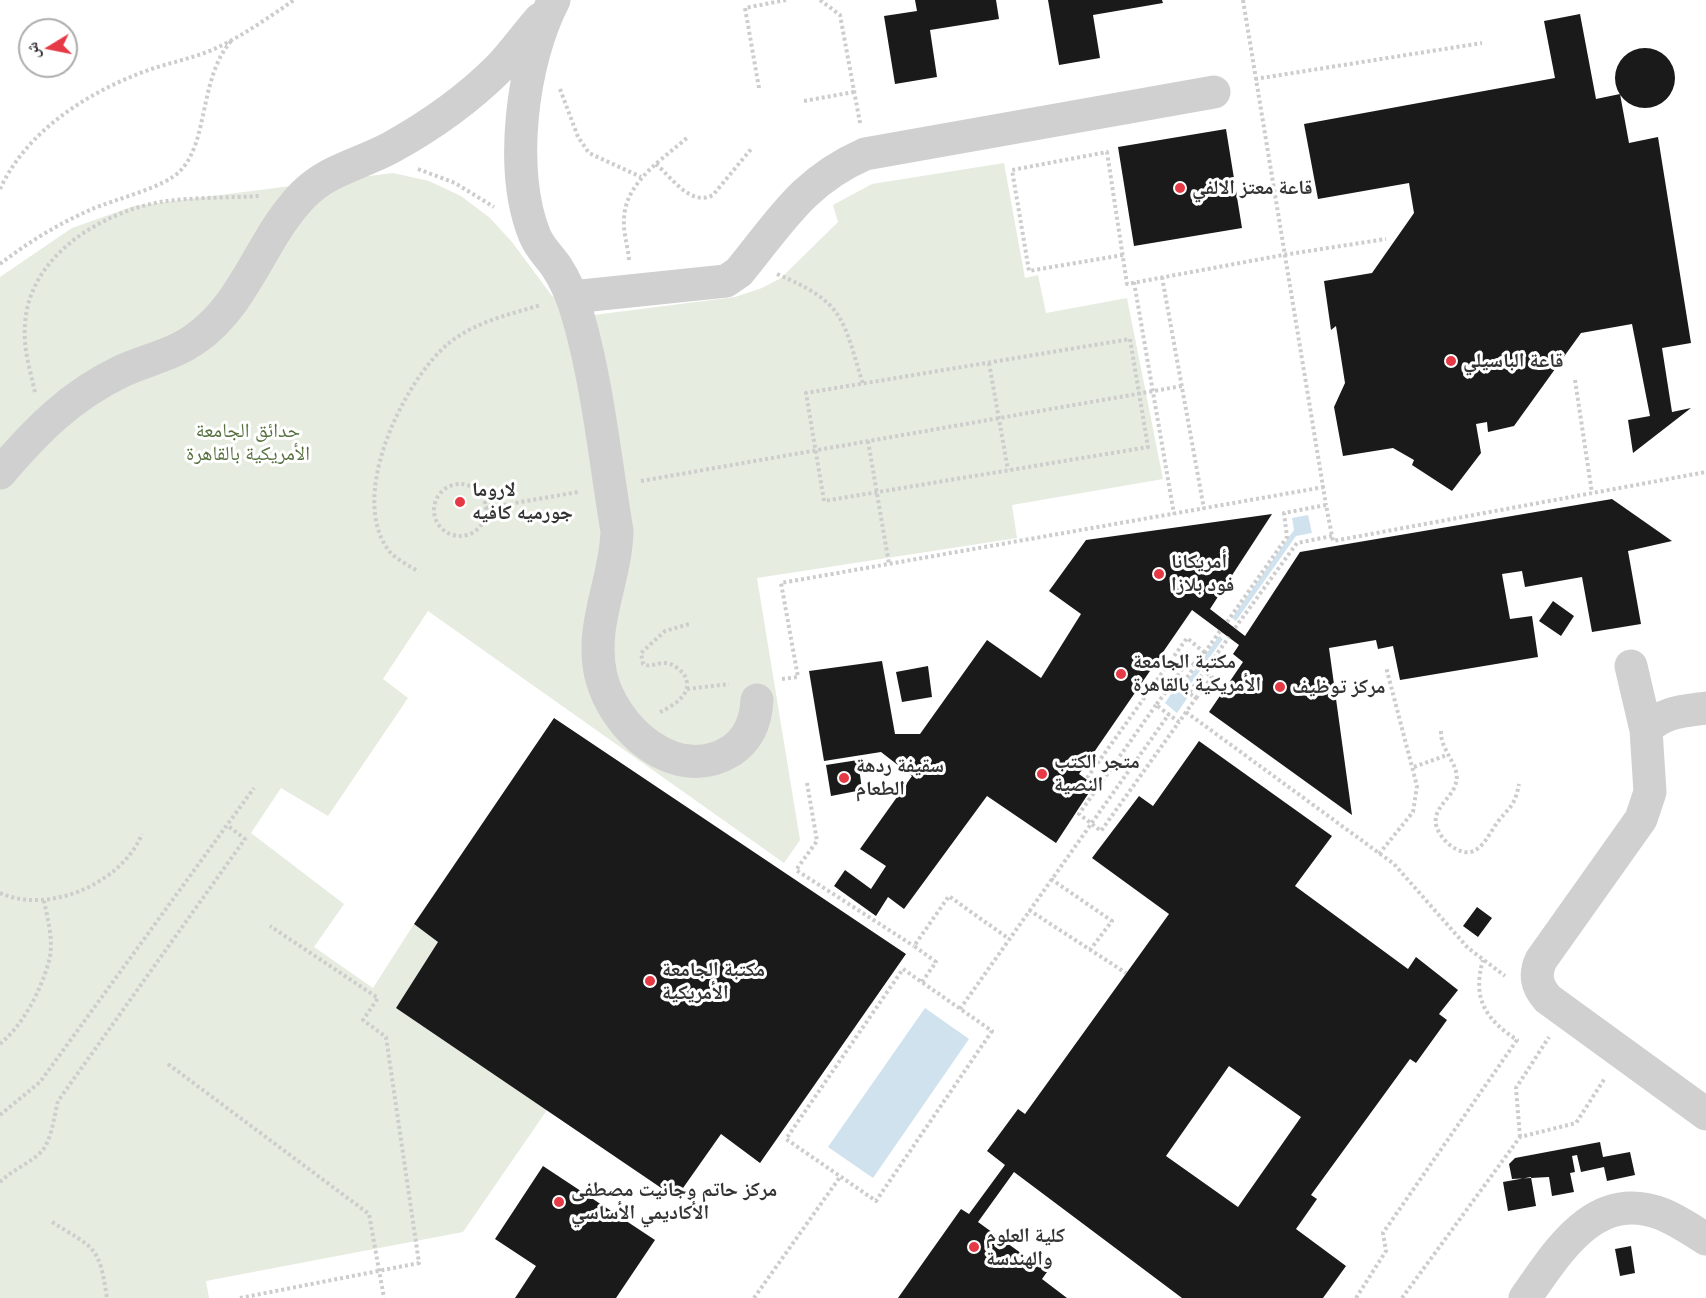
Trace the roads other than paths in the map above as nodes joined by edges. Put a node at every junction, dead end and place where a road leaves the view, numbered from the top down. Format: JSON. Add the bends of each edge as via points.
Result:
{"nodes":[{"id":1,"x":552,"y":4,"type":"edge"},
{"id":2,"x":1214,"y":92,"type":"dead end"},
{"id":3,"x":572,"y":297,"type":"junction"},
{"id":4,"x":0,"y":473,"type":"edge"},
{"id":5,"x":1631,"y":666,"type":"dead end"},
{"id":6,"x":755,"y":688,"type":"road end"},
{"id":7,"x":1706,"y":708,"type":"edge"},
{"id":8,"x":1646,"y":730,"type":"junction"},
{"id":9,"x":1706,"y":1114,"type":"edge"},
{"id":10,"x":1706,"y":1239,"type":"edge"},
{"id":11,"x":1526,"y":1298,"type":"edge"}],
"edges":[{"from":1,"to":3,"type":"lane","via":[[526,91],[522,125],[525,193],[535,236]]},
{"from":1,"to":4,"type":"lane","via":[[501,66],[462,102],[367,159],[333,172],[303,194],[211,327],[179,349],[97,384],[43,425]]},
{"from":2,"to":3,"type":"lane","via":[[865,154],[806,189],[733,277],[718,283]]},
{"from":3,"to":6,"type":"lane","via":[[586,348],[617,531],[599,626],[598,659],[607,694],[637,735],[669,757],[693,762],[709,760],[737,747],[755,719]]},
{"from":5,"to":8,"type":"lane"},
{"from":7,"to":8,"type":"lane","via":[[1672,713]]},
{"from":8,"to":9,"type":"lane","via":[[1650,778],[1647,806],[1541,960],[1537,977],[1542,993]]},
{"from":10,"to":11,"type":"lane","via":[[1652,1211],[1624,1209],[1605,1213],[1574,1233]]}]}
